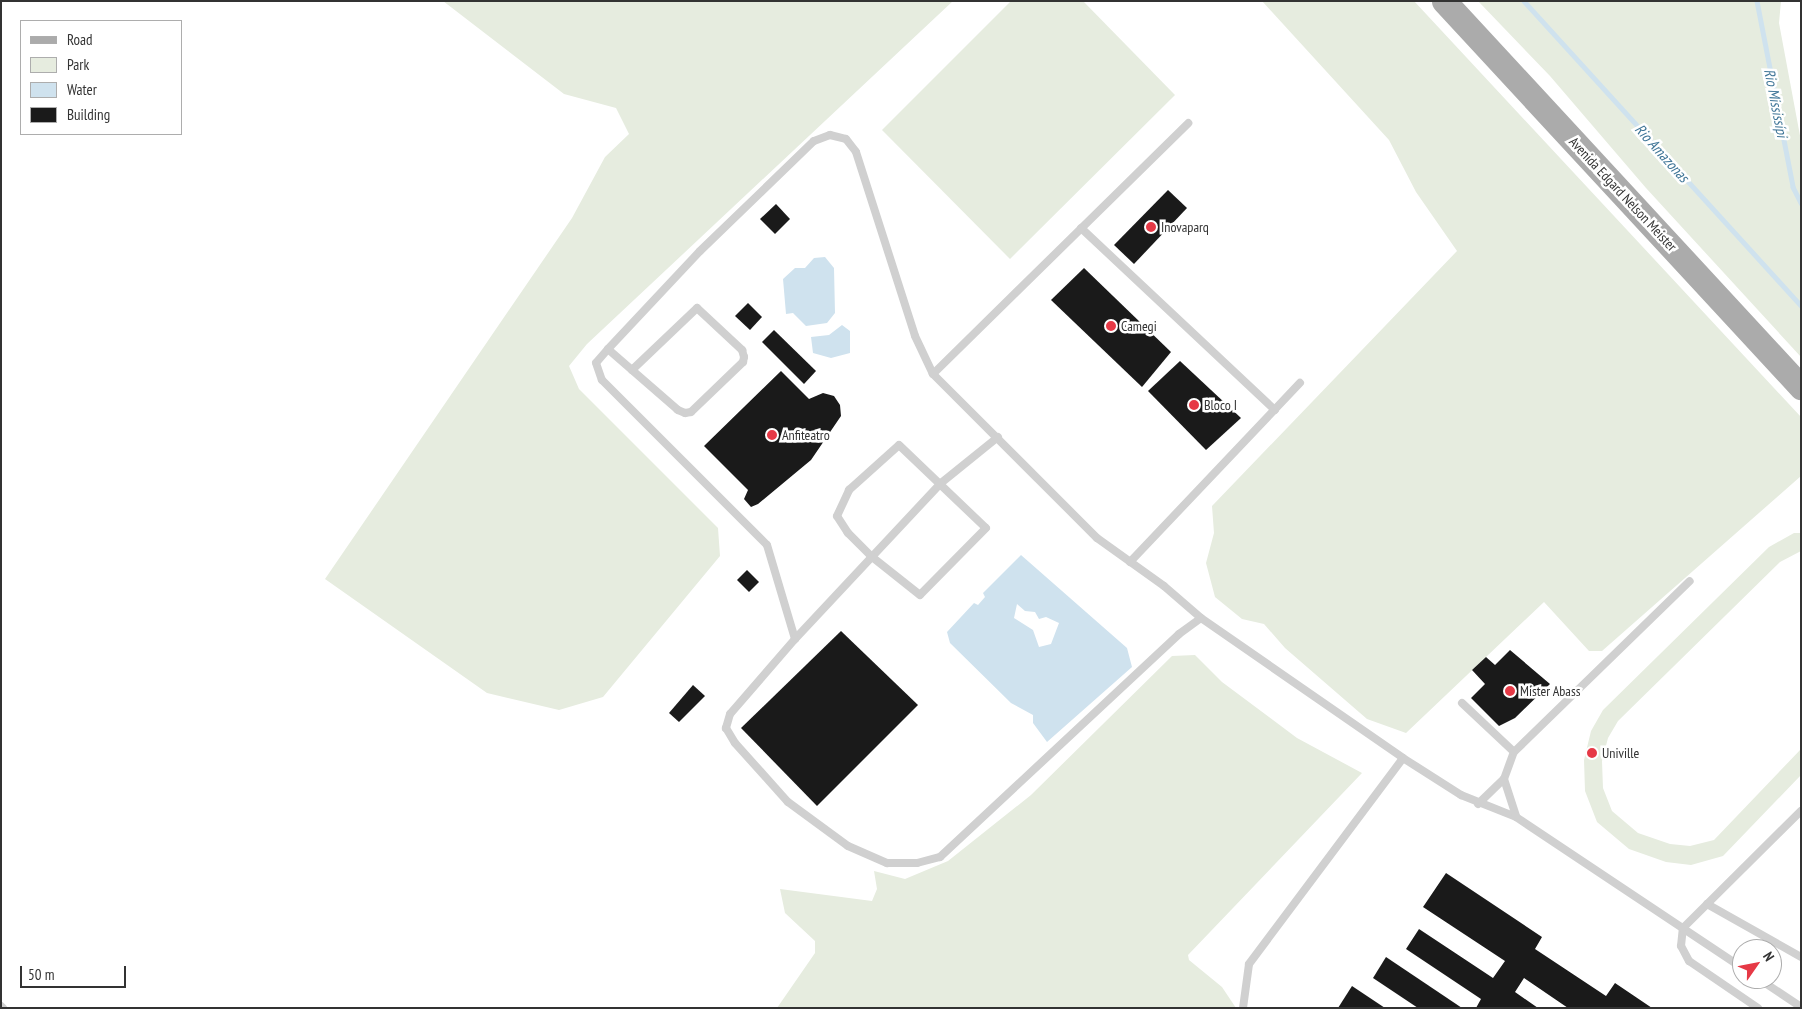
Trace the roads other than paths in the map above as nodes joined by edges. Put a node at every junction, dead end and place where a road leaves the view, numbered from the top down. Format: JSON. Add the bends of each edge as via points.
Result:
{"nodes":[{"id":1,"x":1444,"y":1,"type":"edge"},
{"id":2,"x":1460,"y":1,"type":"edge"},
{"id":3,"x":1188,"y":123,"type":"dead end"},
{"id":4,"x":1081,"y":228,"type":"junction"},
{"id":5,"x":608,"y":349,"type":"junction"},
{"id":6,"x":632,"y":370,"type":"junction"},
{"id":7,"x":1801,"y":370,"type":"edge"},
{"id":8,"x":933,"y":374,"type":"junction"},
{"id":9,"x":1300,"y":383,"type":"dead end"},
{"id":10,"x":1801,"y":387,"type":"edge"},
{"id":11,"x":1275,"y":410,"type":"junction"},
{"id":12,"x":998,"y":437,"type":"junction"},
{"id":13,"x":941,"y":483,"type":"junction"},
{"id":14,"x":871,"y":556,"type":"junction"},
{"id":15,"x":1130,"y":562,"type":"junction"},
{"id":16,"x":1690,"y":581,"type":"dead end"},
{"id":17,"x":1201,"y":618,"type":"junction"},
{"id":18,"x":795,"y":639,"type":"junction"},
{"id":19,"x":1462,"y":703,"type":"dead end"},
{"id":20,"x":1514,"y":752,"type":"junction"},
{"id":21,"x":1403,"y":758,"type":"junction"},
{"id":22,"x":1504,"y":779,"type":"junction"},
{"id":23,"x":1478,"y":804,"type":"junction"},
{"id":24,"x":1801,"y":811,"type":"edge"},
{"id":25,"x":1516,"y":817,"type":"junction"},
{"id":26,"x":1707,"y":904,"type":"junction"},
{"id":27,"x":1683,"y":928,"type":"junction"},
{"id":28,"x":1801,"y":956,"type":"edge"},
{"id":29,"x":1732,"y":961,"type":"edge"},
{"id":30,"x":1774,"y":989,"type":"edge"},
{"id":31,"x":1801,"y":1007,"type":"edge"},
{"id":32,"x":1243,"y":1008,"type":"edge"},
{"id":33,"x":1758,"y":1008,"type":"edge"}],
"edges":[{"from":1,"to":10,"type":"main road","name":"Avenida Edgard Nelson Meister"},
{"from":2,"to":7,"type":"main road","name":"Avenida Edgard Nelson Meister"},
{"from":3,"to":4,"type":"lane"},
{"from":4,"to":8,"type":"lane"},
{"from":4,"to":11,"type":"lane"},
{"from":5,"to":6,"type":"lane"},
{"from":5,"to":8,"type":"lane","via":[[779,173],[814,141],[830,135],[846,139],[856,152],[915,336]]},
{"from":5,"to":18,"type":"lane","via":[[596,363],[602,380],[767,545]]},
{"from":6,"to":6,"type":"lane","via":[[685,413],[697,406],[743,362],[744,357],[742,350],[697,308]]},
{"from":8,"to":12,"type":"lane"},
{"from":9,"to":11,"type":"lane"},
{"from":11,"to":15,"type":"lane"},
{"from":12,"to":13,"type":"lane"},
{"from":12,"to":15,"type":"lane","via":[[1097,538]]},
{"from":13,"to":14,"type":"lane"},
{"from":13,"to":14,"type":"lane","via":[[899,445],[849,490],[837,516],[848,534]]},
{"from":13,"to":14,"type":"lane","via":[[985,526],[985,531],[920,595]]},
{"from":14,"to":18,"type":"lane"},
{"from":15,"to":17,"type":"lane"},
{"from":16,"to":20,"type":"lane"},
{"from":17,"to":18,"type":"lane","via":[[1179,634],[970,832],[940,857],[917,863],[887,863],[848,846],[788,802],[735,743],[726,728],[730,714]]},
{"from":17,"to":21,"type":"lane"},
{"from":19,"to":20,"type":"lane"},
{"from":20,"to":22,"type":"lane"},
{"from":21,"to":23,"type":"lane"},
{"from":21,"to":32,"type":"lane","via":[[1249,964]]},
{"from":22,"to":23,"type":"lane"},
{"from":22,"to":25,"type":"lane"},
{"from":23,"to":25,"type":"lane"},
{"from":24,"to":26,"type":"lane"},
{"from":25,"to":27,"type":"lane"},
{"from":26,"to":27,"type":"lane"},
{"from":26,"to":28,"type":"lane"},
{"from":27,"to":29,"type":"lane"},
{"from":27,"to":33,"type":"lane","via":[[1681,946],[1689,961]]},
{"from":30,"to":31,"type":"lane"}]}
